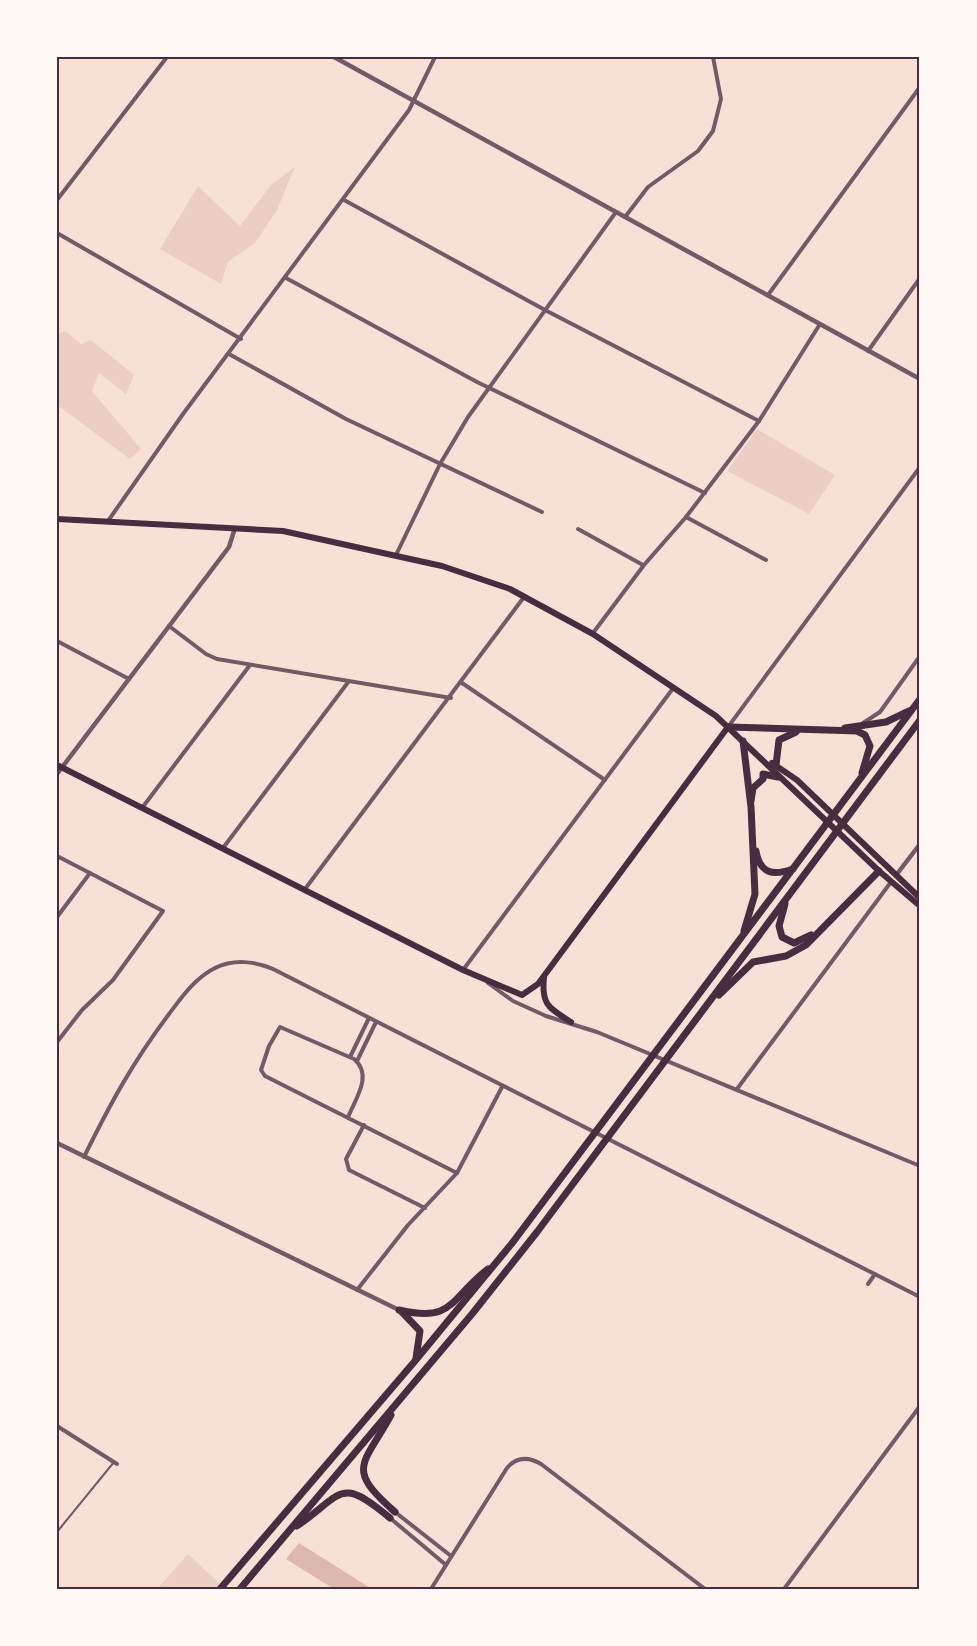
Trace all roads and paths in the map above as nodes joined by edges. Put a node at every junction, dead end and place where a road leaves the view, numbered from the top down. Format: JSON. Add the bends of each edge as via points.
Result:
{"nodes":[{"id":1,"x":167,"y":57,"type":"edge"},
{"id":2,"x":334,"y":57,"type":"edge"},
{"id":3,"x":435,"y":57,"type":"edge"},
{"id":4,"x":707,"y":57,"type":"edge"},
{"id":5,"x":713,"y":59,"type":"edge"},
{"id":6,"x":920,"y":87,"type":"edge"},
{"id":7,"x":414,"y":101,"type":"junction"},
{"id":8,"x":57,"y":200,"type":"edge"},
{"id":9,"x":344,"y":200,"type":"junction"},
{"id":10,"x":616,"y":212,"type":"junction"},
{"id":11,"x":625,"y":217,"type":"junction"},
{"id":12,"x":57,"y":233,"type":"edge"},
{"id":13,"x":286,"y":278,"type":"junction"},
{"id":14,"x":920,"y":278,"type":"edge"},
{"id":15,"x":768,"y":295,"type":"junction"},
{"id":16,"x":545,"y":310,"type":"junction"},
{"id":17,"x":820,"y":324,"type":"junction"},
{"id":18,"x":241,"y":339,"type":"junction"},
{"id":19,"x":868,"y":351,"type":"junction"},
{"id":20,"x":229,"y":354,"type":"junction"},
{"id":21,"x":920,"y":379,"type":"edge"},
{"id":22,"x":490,"y":388,"type":"junction"},
{"id":23,"x":759,"y":421,"type":"junction"},
{"id":24,"x":440,"y":464,"type":"junction"},
{"id":25,"x":920,"y":467,"type":"edge"},
{"id":26,"x":705,"y":493,"type":"junction"},
{"id":27,"x":542,"y":512,"type":"dead end"},
{"id":28,"x":686,"y":517,"type":"junction"},
{"id":29,"x":57,"y":519,"type":"edge"},
{"id":30,"x":107,"y":524,"type":"junction"},
{"id":31,"x":235,"y":528,"type":"junction"},
{"id":32,"x":579,"y":529,"type":"dead end"},
{"id":33,"x":396,"y":555,"type":"junction"},
{"id":34,"x":766,"y":560,"type":"dead end"},
{"id":35,"x":644,"y":565,"type":"junction"},
{"id":36,"x":525,"y":596,"type":"junction"},
{"id":37,"x":169,"y":626,"type":"junction"},
{"id":38,"x":593,"y":634,"type":"junction"},
{"id":39,"x":57,"y":641,"type":"edge"},
{"id":40,"x":920,"y":656,"type":"edge"},
{"id":41,"x":250,"y":664,"type":"junction"},
{"id":42,"x":129,"y":679,"type":"junction"},
{"id":43,"x":349,"y":681,"type":"junction"},
{"id":44,"x":462,"y":682,"type":"junction"},
{"id":45,"x":674,"y":687,"type":"junction"},
{"id":46,"x":451,"y":698,"type":"junction"},
{"id":47,"x":920,"y":699,"type":"edge"},
{"id":48,"x":912,"y":710,"type":"junction"},
{"id":49,"x":920,"y":720,"type":"edge"},
{"id":50,"x":858,"y":725,"type":"junction"},
{"id":51,"x":728,"y":726,"type":"junction"},
{"id":52,"x":840,"y":729,"type":"junction"},
{"id":53,"x":801,"y":730,"type":"junction"},
{"id":54,"x":743,"y":741,"type":"junction"},
{"id":55,"x":766,"y":761,"type":"junction"},
{"id":56,"x":776,"y":765,"type":"junction"},
{"id":57,"x":59,"y":766,"type":"edge"},
{"id":58,"x":57,"y":774,"type":"edge"},
{"id":59,"x":778,"y":777,"type":"junction"},
{"id":60,"x":605,"y":780,"type":"junction"},
{"id":61,"x":859,"y":781,"type":"junction"},
{"id":62,"x":751,"y":807,"type":"junction"},
{"id":63,"x":142,"y":808,"type":"junction"},
{"id":64,"x":753,"y":840,"type":"junction"},
{"id":65,"x":920,"y":844,"type":"edge"},
{"id":66,"x":223,"y":848,"type":"junction"},
{"id":67,"x":57,"y":856,"type":"edge"},
{"id":68,"x":793,"y":869,"type":"junction"},
{"id":69,"x":879,"y":871,"type":"junction"},
{"id":70,"x":90,"y":873,"type":"junction"},
{"id":71,"x":897,"y":874,"type":"junction"},
{"id":72,"x":891,"y":882,"type":"junction"},
{"id":73,"x":305,"y":889,"type":"junction"},
{"id":74,"x":920,"y":898,"type":"edge"},
{"id":75,"x":786,"y":900,"type":"junction"},
{"id":76,"x":920,"y":906,"type":"edge"},
{"id":77,"x":57,"y":917,"type":"edge"},
{"id":78,"x":813,"y":934,"type":"junction"},
{"id":79,"x":740,"y":941,"type":"junction"},
{"id":80,"x":463,"y":970,"type":"junction"},
{"id":81,"x":544,"y":976,"type":"junction"},
{"id":82,"x":482,"y":979,"type":"junction"},
{"id":83,"x":706,"y":1007,"type":"junction"},
{"id":84,"x":369,"y":1018,"type":"junction"},
{"id":85,"x":376,"y":1022,"type":"junction"},
{"id":86,"x":571,"y":1022,"type":"junction"},
{"id":87,"x":57,"y":1042,"type":"edge"},
{"id":88,"x":350,"y":1057,"type":"junction"},
{"id":89,"x":357,"y":1061,"type":"junction"},
{"id":90,"x":502,"y":1087,"type":"junction"},
{"id":91,"x":737,"y":1089,"type":"junction"},
{"id":92,"x":348,"y":1117,"type":"junction"},
{"id":93,"x":364,"y":1125,"type":"junction"},
{"id":94,"x":57,"y":1143,"type":"edge"},
{"id":95,"x":84,"y":1157,"type":"junction"},
{"id":96,"x":920,"y":1166,"type":"edge"},
{"id":97,"x":457,"y":1173,"type":"junction"},
{"id":98,"x":425,"y":1209,"type":"junction"},
{"id":99,"x":497,"y":1262,"type":"junction"},
{"id":100,"x":875,"y":1274,"type":"junction"},
{"id":101,"x":868,"y":1284,"type":"dead end"},
{"id":102,"x":357,"y":1290,"type":"junction"},
{"id":103,"x":920,"y":1297,"type":"edge"},
{"id":104,"x":399,"y":1310,"type":"junction"},
{"id":105,"x":415,"y":1361,"type":"junction"},
{"id":106,"x":400,"y":1399,"type":"junction"},
{"id":107,"x":920,"y":1406,"type":"edge"},
{"id":108,"x":57,"y":1426,"type":"edge"},
{"id":109,"x":116,"y":1463,"type":"joint"},
{"id":110,"x":393,"y":1515,"type":"junction"},
{"id":111,"x":57,"y":1532,"type":"edge"},
{"id":112,"x":289,"y":1533,"type":"junction"},
{"id":113,"x":451,"y":1556,"type":"junction"},
{"id":114,"x":446,"y":1565,"type":"junction"},
{"id":115,"x":220,"y":1589,"type":"edge"},
{"id":116,"x":240,"y":1589,"type":"edge"},
{"id":117,"x":431,"y":1589,"type":"edge"},
{"id":118,"x":705,"y":1589,"type":"edge"},
{"id":119,"x":783,"y":1589,"type":"edge"}],
"edges":[{"from":1,"to":8,"type":"street"},
{"from":2,"to":7,"type":"street"},
{"from":3,"to":7,"type":"street"},
{"from":4,"to":5,"type":"street"},
{"from":5,"to":11,"type":"street","via":[[721,99],[713,131],[698,151],[648,187]]},
{"from":6,"to":15,"type":"street"},
{"from":7,"to":9,"type":"street"},
{"from":7,"to":10,"type":"street"},
{"from":9,"to":13,"type":"street"},
{"from":9,"to":16,"type":"street"},
{"from":10,"to":11,"type":"street"},
{"from":10,"to":16,"type":"street"},
{"from":11,"to":15,"type":"street"},
{"from":12,"to":18,"type":"street"},
{"from":13,"to":18,"type":"street"},
{"from":13,"to":22,"type":"street"},
{"from":14,"to":19,"type":"street"},
{"from":15,"to":17,"type":"street"},
{"from":16,"to":22,"type":"street"},
{"from":16,"to":23,"type":"street"},
{"from":17,"to":19,"type":"street"},
{"from":17,"to":23,"type":"street"},
{"from":18,"to":20,"type":"street"},
{"from":19,"to":21,"type":"street"},
{"from":20,"to":24,"type":"street","via":[[346,419]]},
{"from":20,"to":30,"type":"street"},
{"from":22,"to":24,"type":"street"},
{"from":22,"to":26,"type":"street"},
{"from":23,"to":26,"type":"street"},
{"from":24,"to":27,"type":"street"},
{"from":24,"to":33,"type":"street"},
{"from":25,"to":51,"type":"street"},
{"from":26,"to":28,"type":"street"},
{"from":28,"to":34,"type":"street"},
{"from":28,"to":35,"type":"street"},
{"from":29,"to":30,"type":"main road"},
{"from":30,"to":31,"type":"main road"},
{"from":31,"to":33,"type":"main road","via":[[295,532]]},
{"from":31,"to":37,"type":"street","via":[[229,547]]},
{"from":32,"to":35,"type":"street"},
{"from":33,"to":36,"type":"main road","via":[[480,578]]},
{"from":35,"to":38,"type":"street"},
{"from":36,"to":38,"type":"main road"},
{"from":36,"to":44,"type":"street"},
{"from":37,"to":41,"type":"street","via":[[209,656]]},
{"from":37,"to":42,"type":"street"},
{"from":38,"to":45,"type":"main road"},
{"from":39,"to":42,"type":"street"},
{"from":40,"to":50,"type":"street","via":[[880,712]]},
{"from":41,"to":43,"type":"street"},
{"from":41,"to":63,"type":"street"},
{"from":42,"to":57,"type":"street"},
{"from":43,"to":46,"type":"street"},
{"from":43,"to":66,"type":"street"},
{"from":44,"to":46,"type":"street"},
{"from":44,"to":60,"type":"street"},
{"from":45,"to":51,"type":"main road"},
{"from":45,"to":60,"type":"street"},
{"from":46,"to":73,"type":"street"},
{"from":47,"to":48,"type":"highway"},
{"from":48,"to":50,"type":"highway","via":[[886,722]]},
{"from":48,"to":61,"type":"highway"},
{"from":49,"to":75,"type":"highway"},
{"from":50,"to":52,"type":"highway"},
{"from":51,"to":53,"type":"highway"},
{"from":51,"to":54,"type":"main road"},
{"from":51,"to":81,"type":"main road"},
{"from":52,"to":53,"type":"highway"},
{"from":52,"to":61,"type":"highway","via":[[858,731],[870,743]]},
{"from":53,"to":56,"type":"highway","via":[[779,740]]},
{"from":54,"to":55,"type":"main road"},
{"from":54,"to":62,"type":"highway"},
{"from":55,"to":56,"type":"main road"},
{"from":55,"to":59,"type":"main road"},
{"from":56,"to":71,"type":"main road"},
{"from":57,"to":58,"type":"street"},
{"from":57,"to":63,"type":"main road"},
{"from":59,"to":62,"type":"highway","via":[[763,774],[753,788]]},
{"from":59,"to":69,"type":"main road"},
{"from":60,"to":80,"type":"street"},
{"from":61,"to":68,"type":"highway"},
{"from":62,"to":64,"type":"highway"},
{"from":63,"to":66,"type":"main road"},
{"from":64,"to":68,"type":"highway","via":[[758,862],[765,870],[779,874]]},
{"from":64,"to":79,"type":"highway","via":[[755,899]]},
{"from":65,"to":71,"type":"street"},
{"from":66,"to":73,"type":"main road"},
{"from":67,"to":70,"type":"street"},
{"from":68,"to":79,"type":"highway"},
{"from":69,"to":72,"type":"main road"},
{"from":69,"to":78,"type":"highway"},
{"from":70,"to":77,"type":"street"},
{"from":70,"to":87,"type":"street","via":[[163,911],[113,981],[82,1010]]},
{"from":71,"to":74,"type":"main road"},
{"from":72,"to":76,"type":"main road"},
{"from":72,"to":91,"type":"street"},
{"from":73,"to":80,"type":"main road"},
{"from":75,"to":78,"type":"highway","via":[[779,926],[782,937],[794,943]]},
{"from":75,"to":83,"type":"highway"},
{"from":78,"to":83,"type":"highway","via":[[806,945],[792,953],[753,962]]},
{"from":79,"to":99,"type":"highway"},
{"from":80,"to":82,"type":"main road"},
{"from":81,"to":82,"type":"main road","via":[[522,995]]},
{"from":81,"to":86,"type":"main road","via":[[542,994],[546,1003]]},
{"from":82,"to":86,"type":"street","via":[[513,1001],[546,1017]]},
{"from":83,"to":106,"type":"highway","via":[[505,1273]]},
{"from":84,"to":85,"type":"street"},
{"from":84,"to":88,"type":"street"},
{"from":84,"to":95,"type":"street","via":[[266,967],[241,962],[216,968],[185,992],[137,1057]]},
{"from":85,"to":89,"type":"street"},
{"from":85,"to":90,"type":"street"},
{"from":86,"to":91,"type":"street"},
{"from":88,"to":89,"type":"street"},
{"from":88,"to":92,"type":"street","via":[[282,1026],[268,1046],[261,1070]]},
{"from":89,"to":92,"type":"street","via":[[364,1078]]},
{"from":90,"to":97,"type":"street"},
{"from":90,"to":100,"type":"street"},
{"from":91,"to":96,"type":"street"},
{"from":92,"to":93,"type":"street"},
{"from":93,"to":97,"type":"street"},
{"from":93,"to":98,"type":"street","via":[[346,1159],[349,1170]]},
{"from":94,"to":95,"type":"street"},
{"from":95,"to":102,"type":"street"},
{"from":97,"to":98,"type":"street"},
{"from":98,"to":102,"type":"street"},
{"from":99,"to":104,"type":"highway","via":[[443,1311],[427,1315]]},
{"from":99,"to":105,"type":"highway"},
{"from":100,"to":101,"type":"street"},
{"from":100,"to":103,"type":"street"},
{"from":102,"to":104,"type":"street"},
{"from":104,"to":105,"type":"highway","via":[[420,1331]]},
{"from":105,"to":115,"type":"highway"},
{"from":106,"to":110,"type":"highway","via":[[363,1467],[370,1490]]},
{"from":106,"to":112,"type":"highway"},
{"from":107,"to":119,"type":"street"},
{"from":108,"to":109,"type":"street"},
{"from":109,"to":111,"type":"lane"},
{"from":110,"to":112,"type":"highway","via":[[366,1498],[346,1492],[330,1498]]},
{"from":110,"to":113,"type":"street"},
{"from":110,"to":114,"type":"street"},
{"from":112,"to":116,"type":"highway"},
{"from":113,"to":114,"type":"street"},
{"from":113,"to":118,"type":"street","via":[[507,1468],[515,1460],[529,1459],[541,1464]]},
{"from":114,"to":117,"type":"street"}]}
